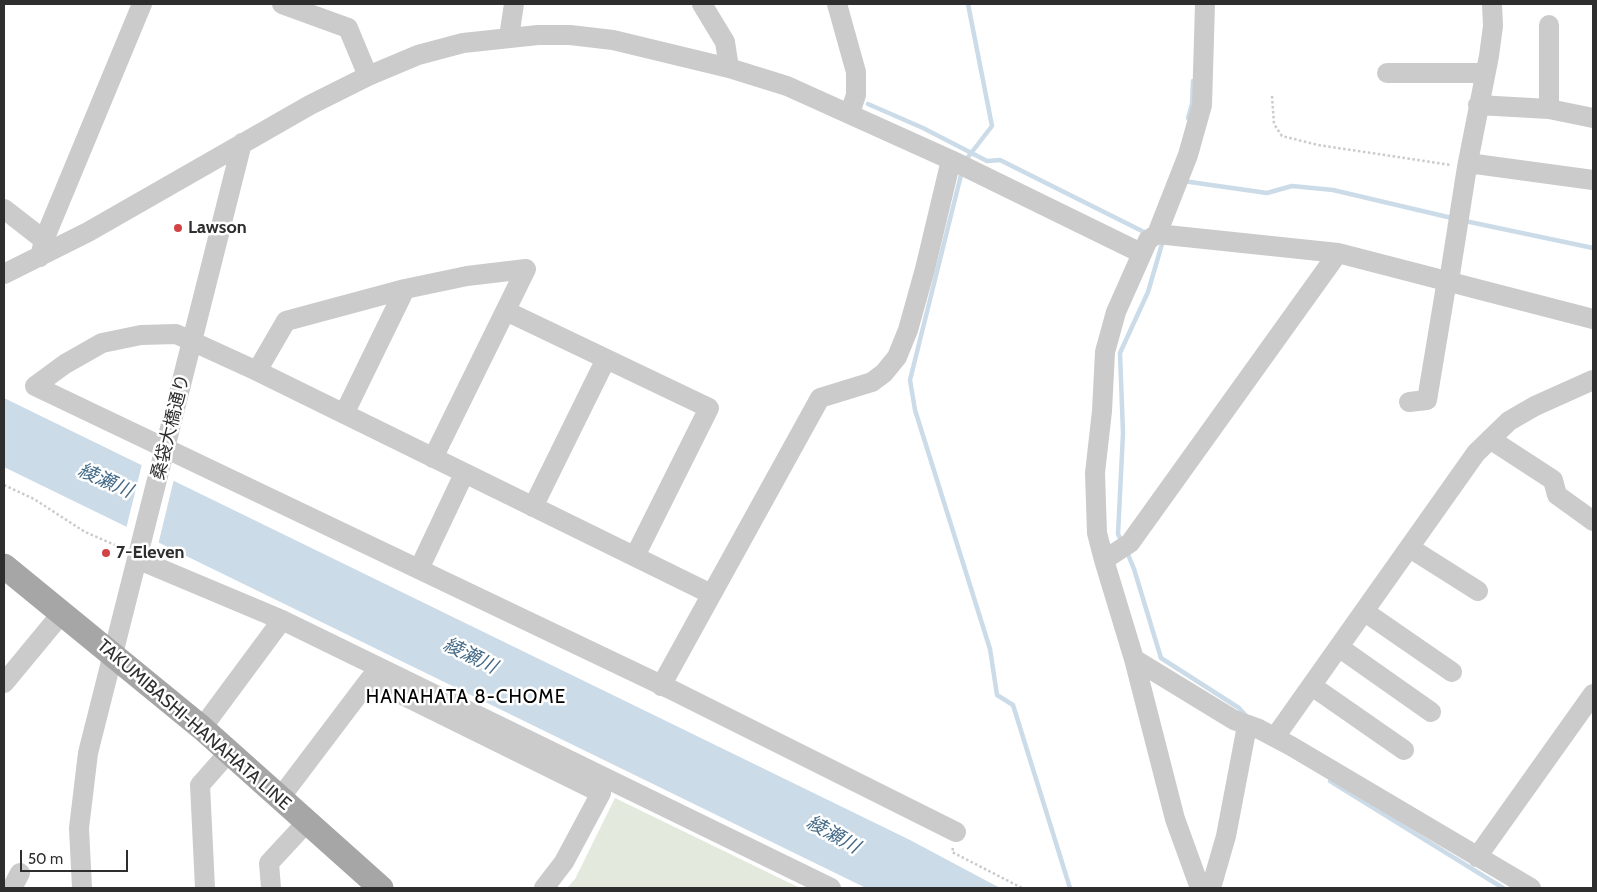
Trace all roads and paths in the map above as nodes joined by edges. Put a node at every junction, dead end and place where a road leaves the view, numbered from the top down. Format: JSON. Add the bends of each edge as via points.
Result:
{"nodes":[{"id":1,"x":142,"y":4,"type":"edge"},
{"id":2,"x":282,"y":4,"type":"edge"},
{"id":3,"x":514,"y":4,"type":"edge"},
{"id":4,"x":702,"y":4,"type":"edge"},
{"id":5,"x":837,"y":4,"type":"edge"},
{"id":6,"x":1205,"y":4,"type":"edge"},
{"id":7,"x":1492,"y":4,"type":"edge"},
{"id":8,"x":1549,"y":25,"type":"dead end"},
{"id":9,"x":509,"y":37,"type":"junction"},
{"id":10,"x":729,"y":68,"type":"junction"},
{"id":11,"x":1387,"y":73,"type":"dead end"},
{"id":12,"x":1485,"y":73,"type":"junction"},
{"id":13,"x":368,"y":76,"type":"junction"},
{"id":14,"x":1272,"y":96,"type":"dead end"},
{"id":15,"x":1478,"y":105,"type":"junction"},
{"id":16,"x":1548,"y":108,"type":"junction"},
{"id":17,"x":850,"y":113,"type":"junction"},
{"id":18,"x":1593,"y":118,"type":"edge"},
{"id":19,"x":242,"y":143,"type":"junction"},
{"id":20,"x":951,"y":160,"type":"junction"},
{"id":21,"x":1467,"y":165,"type":"junction"},
{"id":22,"x":1593,"y":180,"type":"edge"},
{"id":23,"x":4,"y":208,"type":"edge"},
{"id":24,"x":1157,"y":234,"type":"junction"},
{"id":25,"x":42,"y":248,"type":"junction"},
{"id":26,"x":1141,"y":253,"type":"junction"},
{"id":27,"x":1338,"y":253,"type":"junction"},
{"id":28,"x":4,"y":274,"type":"edge"},
{"id":29,"x":1448,"y":281,"type":"junction"},
{"id":30,"x":404,"y":289,"type":"junction"},
{"id":31,"x":506,"y":311,"type":"junction"},
{"id":32,"x":1593,"y":319,"type":"edge"},
{"id":33,"x":192,"y":342,"type":"junction"},
{"id":34,"x":606,"y":359,"type":"junction"},
{"id":35,"x":257,"y":372,"type":"junction"},
{"id":36,"x":1593,"y":380,"type":"edge"},
{"id":37,"x":1409,"y":402,"type":"dead end"},
{"id":38,"x":344,"y":414,"type":"junction"},
{"id":39,"x":1490,"y":439,"type":"junction"},
{"id":40,"x":164,"y":453,"type":"junction"},
{"id":41,"x":433,"y":458,"type":"junction"},
{"id":42,"x":464,"y":474,"type":"junction"},
{"id":43,"x":4,"y":485,"type":"edge"},
{"id":44,"x":533,"y":507,"type":"junction"},
{"id":45,"x":1593,"y":520,"type":"edge"},
{"id":46,"x":1410,"y":548,"type":"junction"},
{"id":47,"x":138,"y":554,"type":"junction"},
{"id":48,"x":635,"y":556,"type":"junction"},
{"id":49,"x":1104,"y":560,"type":"junction"},
{"id":50,"x":4,"y":566,"type":"edge"},
{"id":51,"x":419,"y":569,"type":"junction"},
{"id":52,"x":1478,"y":591,"type":"dead end"},
{"id":53,"x":711,"y":594,"type":"junction"},
{"id":54,"x":1365,"y":612,"type":"junction"},
{"id":55,"x":62,"y":613,"type":"junction"},
{"id":56,"x":282,"y":620,"type":"junction"},
{"id":57,"x":1340,"y":648,"type":"junction"},
{"id":58,"x":113,"y":654,"type":"junction"},
{"id":59,"x":1134,"y":659,"type":"junction"},
{"id":60,"x":1452,"y":672,"type":"dead end"},
{"id":61,"x":4,"y":682,"type":"edge"},
{"id":62,"x":661,"y":686,"type":"junction"},
{"id":63,"x":1312,"y":686,"type":"junction"},
{"id":64,"x":1593,"y":694,"type":"edge"},
{"id":65,"x":1431,"y":712,"type":"dead end"},
{"id":66,"x":1247,"y":726,"type":"junction"},
{"id":67,"x":202,"y":728,"type":"junction"},
{"id":68,"x":1275,"y":737,"type":"junction"},
{"id":69,"x":1404,"y":750,"type":"dead end"},
{"id":70,"x":229,"y":752,"type":"junction"},
{"id":71,"x":280,"y":798,"type":"junction"},
{"id":72,"x":307,"y":822,"type":"junction"},
{"id":73,"x":956,"y":832,"type":"joint"},
{"id":74,"x":1477,"y":857,"type":"junction"},
{"id":75,"x":82,"y":888,"type":"edge"},
{"id":76,"x":205,"y":888,"type":"edge"},
{"id":77,"x":271,"y":888,"type":"edge"},
{"id":78,"x":381,"y":888,"type":"edge"},
{"id":79,"x":544,"y":888,"type":"edge"},
{"id":80,"x":831,"y":888,"type":"edge"},
{"id":81,"x":1022,"y":888,"type":"edge"},
{"id":82,"x":1200,"y":888,"type":"edge"},
{"id":83,"x":1211,"y":888,"type":"edge"},
{"id":84,"x":1531,"y":888,"type":"edge"}],
"edges":[{"from":1,"to":25,"type":"street"},
{"from":2,"to":13,"type":"street","via":[[348,28]]},
{"from":3,"to":9,"type":"street"},
{"from":4,"to":10,"type":"street","via":[[725,42]]},
{"from":5,"to":17,"type":"street","via":[[856,72],[856,95]]},
{"from":6,"to":24,"type":"street","via":[[1202,105],[1188,155]]},
{"from":7,"to":12,"type":"street","via":[[1493,26]]},
{"from":8,"to":16,"type":"street"},
{"from":9,"to":10,"type":"street","via":[[570,35],[613,40]]},
{"from":9,"to":13,"type":"street","via":[[464,43],[418,55]]},
{"from":10,"to":17,"type":"street","via":[[787,86]]},
{"from":11,"to":12,"type":"street"},
{"from":12,"to":15,"type":"street"},
{"from":13,"to":19,"type":"street"},
{"from":14,"to":21,"type":"path","via":[[1274,124],[1282,136],[1318,145]]},
{"from":15,"to":16,"type":"street"},
{"from":15,"to":21,"type":"street"},
{"from":16,"to":18,"type":"street"},
{"from":17,"to":20,"type":"street"},
{"from":19,"to":25,"type":"street"},
{"from":19,"to":33,"type":"street","name":"桑袋大橋通り"},
{"from":20,"to":26,"type":"street"},
{"from":20,"to":53,"type":"street","via":[[925,269],[897,357],[872,382],[820,398]]},
{"from":21,"to":22,"type":"street"},
{"from":21,"to":29,"type":"street"},
{"from":23,"to":25,"type":"street"},
{"from":24,"to":26,"type":"street","via":[[1148,240]]},
{"from":24,"to":27,"type":"street"},
{"from":25,"to":28,"type":"street"},
{"from":26,"to":49,"type":"street","via":[[1116,312],[1105,352],[1094,473],[1097,533]]},
{"from":27,"to":29,"type":"street"},
{"from":27,"to":49,"type":"street","via":[[1130,543]]},
{"from":29,"to":32,"type":"street"},
{"from":29,"to":37,"type":"street","via":[[1427,400]]},
{"from":30,"to":31,"type":"street","via":[[467,276],[526,269]]},
{"from":30,"to":35,"type":"street","via":[[286,321]]},
{"from":30,"to":38,"type":"street"},
{"from":31,"to":34,"type":"street"},
{"from":31,"to":41,"type":"street"},
{"from":33,"to":35,"type":"street"},
{"from":33,"to":40,"type":"street","name":"桑袋大橋通り"},
{"from":33,"to":40,"type":"street","via":[[176,334],[140,335],[102,343],[35,386]]},
{"from":34,"to":44,"type":"street"},
{"from":34,"to":48,"type":"street","via":[[709,408]]},
{"from":35,"to":38,"type":"street"},
{"from":36,"to":39,"type":"street","via":[[1535,406]]},
{"from":38,"to":41,"type":"street"},
{"from":39,"to":45,"type":"street","via":[[1553,480],[1557,495]]},
{"from":39,"to":46,"type":"street","via":[[1476,453]]},
{"from":40,"to":47,"type":"street","name":"桑袋大橋通り"},
{"from":40,"to":51,"type":"street"},
{"from":41,"to":42,"type":"street"},
{"from":42,"to":44,"type":"street"},
{"from":42,"to":51,"type":"street"},
{"from":43,"to":47,"type":"path","via":[[34,498],[85,532]]},
{"from":44,"to":48,"type":"street"},
{"from":46,"to":52,"type":"street"},
{"from":46,"to":54,"type":"street"},
{"from":47,"to":56,"type":"street"},
{"from":47,"to":58,"type":"street","name":"桑袋大橋通り"},
{"from":48,"to":53,"type":"street"},
{"from":49,"to":59,"type":"street"},
{"from":50,"to":55,"type":"main road","name":"TAKUMIBASHI-HANAHATA LINE"},
{"from":51,"to":62,"type":"street"},
{"from":53,"to":62,"type":"street"},
{"from":54,"to":57,"type":"street"},
{"from":54,"to":60,"type":"street"},
{"from":55,"to":58,"type":"main road","name":"TAKUMIBASHI-HANAHATA LINE"},
{"from":55,"to":61,"type":"street"},
{"from":56,"to":67,"type":"street"},
{"from":56,"to":80,"type":"street"},
{"from":57,"to":63,"type":"street"},
{"from":57,"to":65,"type":"street"},
{"from":58,"to":67,"type":"main road","name":"TAKUMIBASHI-HANAHATA LINE"},
{"from":58,"to":75,"type":"street","name":"桑袋大橋通り","via":[[88,753],[80,801]]},
{"from":59,"to":66,"type":"street"},
{"from":59,"to":82,"type":"street","via":[[1175,819]]},
{"from":62,"to":73,"type":"street"},
{"from":63,"to":68,"type":"street"},
{"from":63,"to":69,"type":"street"},
{"from":64,"to":74,"type":"street"},
{"from":66,"to":68,"type":"street"},
{"from":66,"to":83,"type":"street","via":[[1226,836]]},
{"from":67,"to":70,"type":"main road","name":"TAKUMIBASHI-HANAHATA LINE"},
{"from":68,"to":74,"type":"street"},
{"from":70,"to":71,"type":"main road","name":"TAKUMIBASHI-HANAHATA LINE"},
{"from":70,"to":76,"type":"street","via":[[200,785]]},
{"from":71,"to":72,"type":"main road","name":"TAKUMIBASHI-HANAHATA LINE"},
{"from":71,"to":79,"type":"street","via":[[370,680],[601,793],[564,862]]},
{"from":72,"to":77,"type":"street","via":[[269,863]]},
{"from":72,"to":78,"type":"main road","name":"TAKUMIBASHI-HANAHATA LINE"},
{"from":73,"to":81,"type":"path","via":[[952,852]]},
{"from":74,"to":84,"type":"street"}]}
